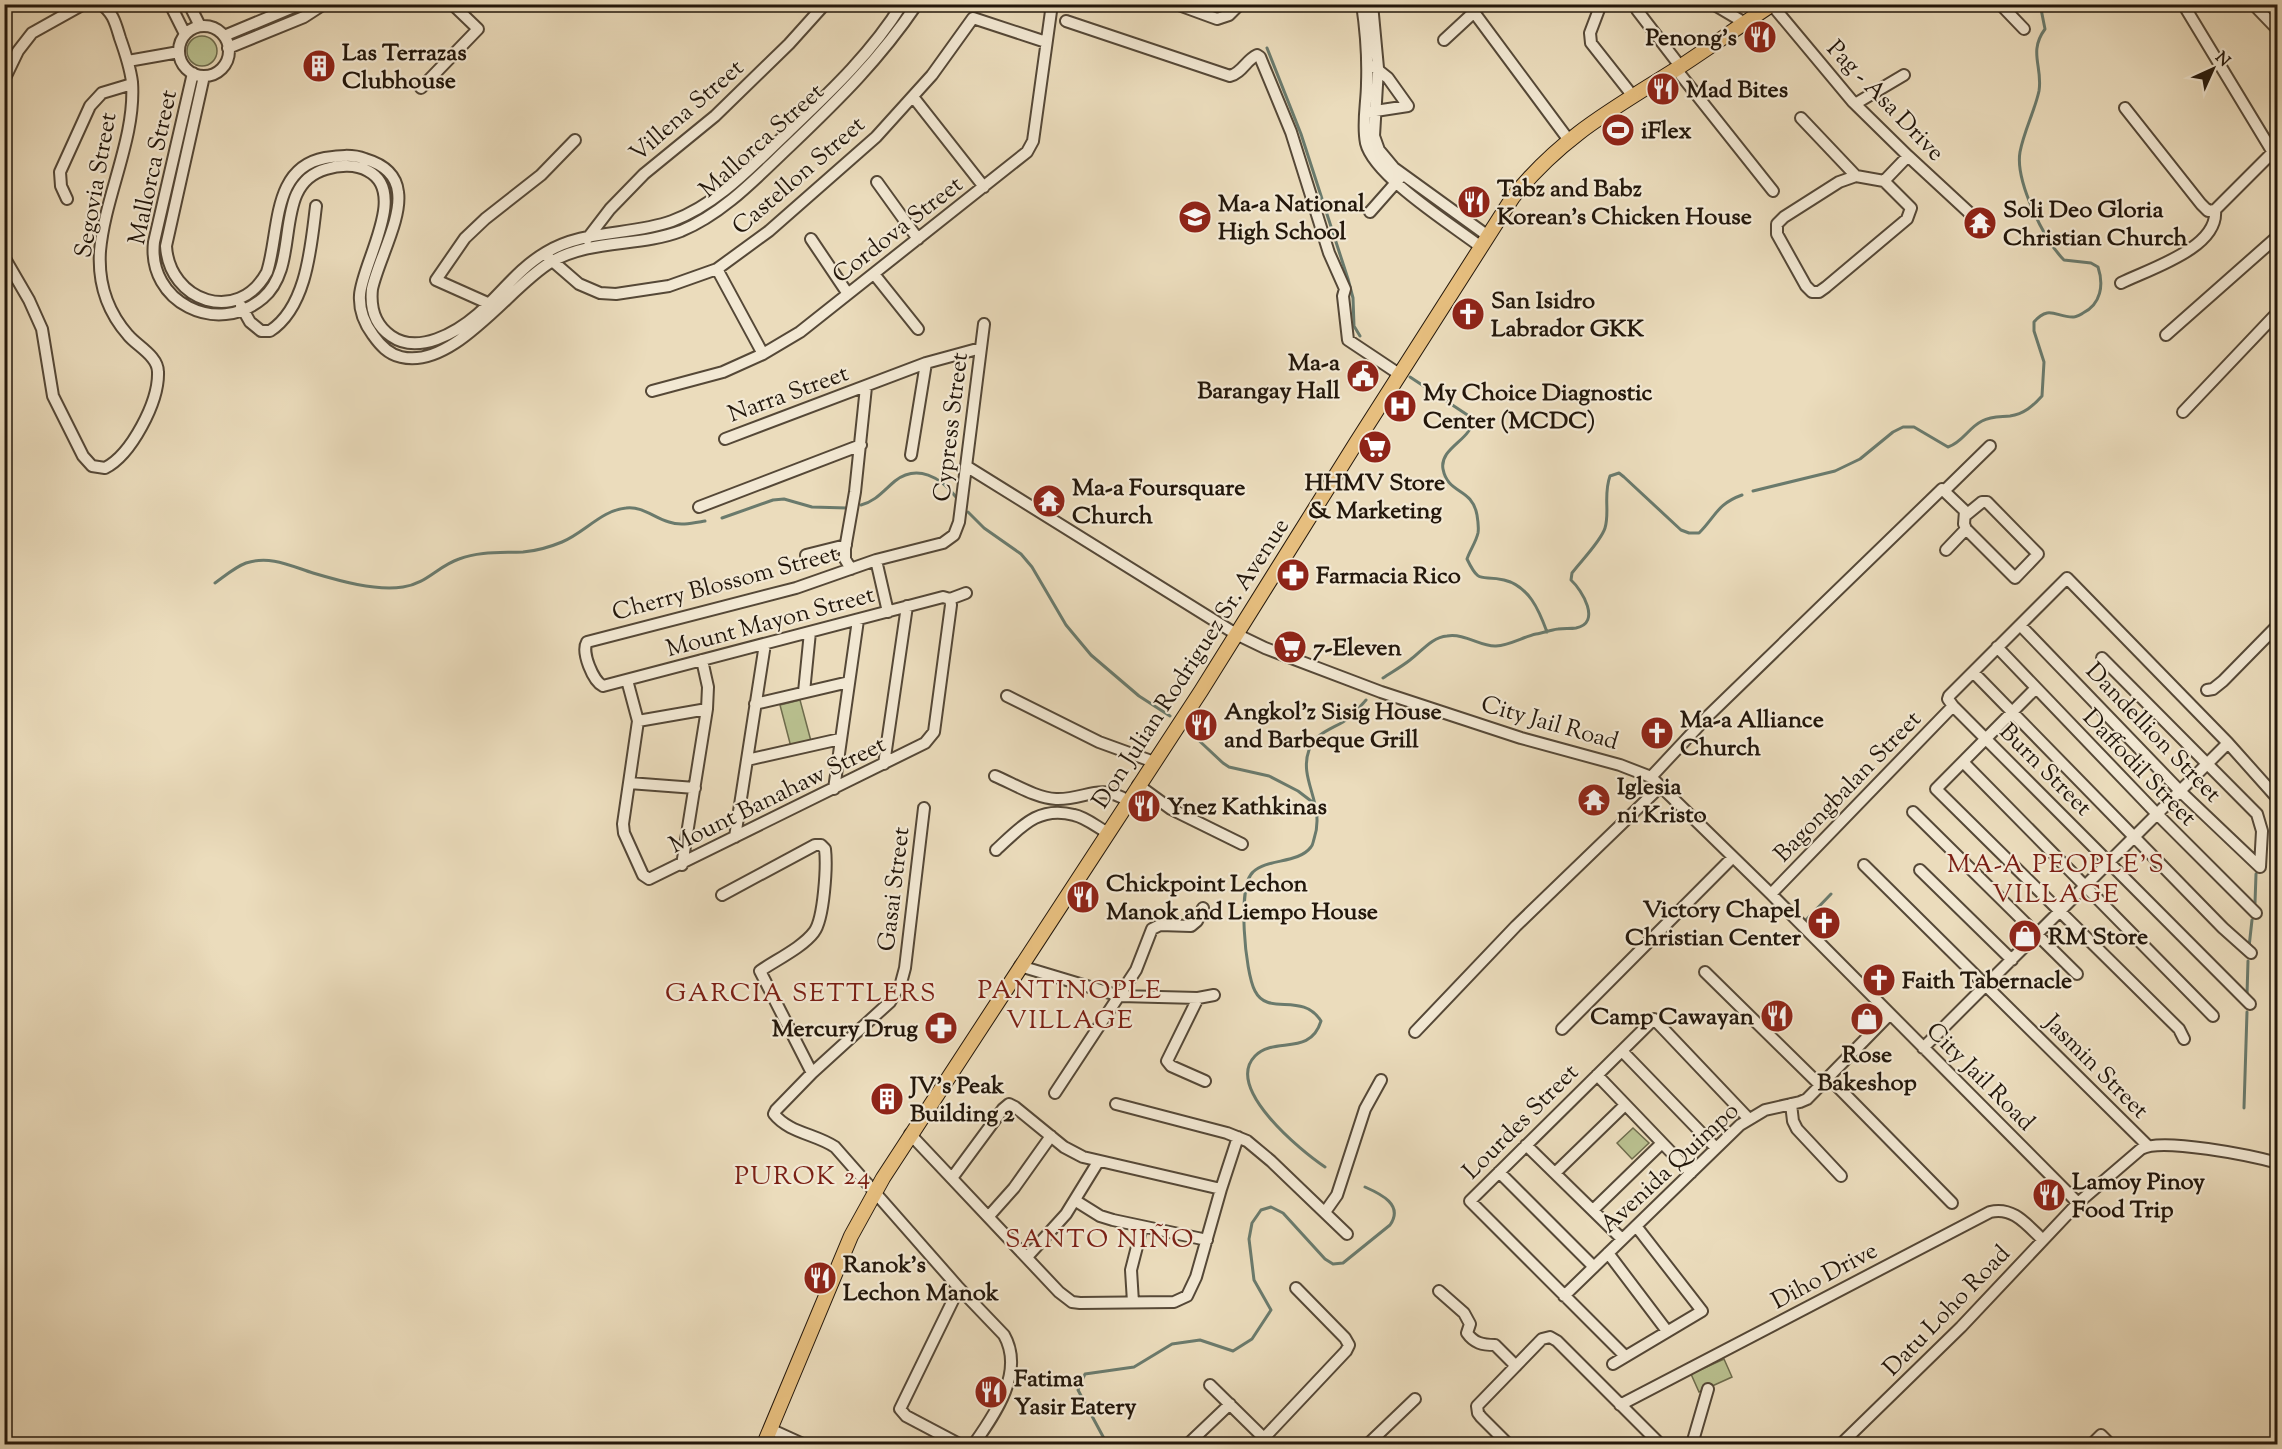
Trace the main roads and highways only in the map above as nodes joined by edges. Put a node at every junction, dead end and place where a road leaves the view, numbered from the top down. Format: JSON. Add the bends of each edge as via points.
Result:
{"nodes":[{"id":1,"x":1773,"y":5,"type":"edge"},
{"id":2,"x":764,"y":1444,"type":"edge"}],
"edges":[{"from":1,"to":2,"type":"main road","name":"Don Julian Rodriguez Sr. Avenue","via":[[1568,139],[1527,180],[873,1193],[851,1236]]}]}
